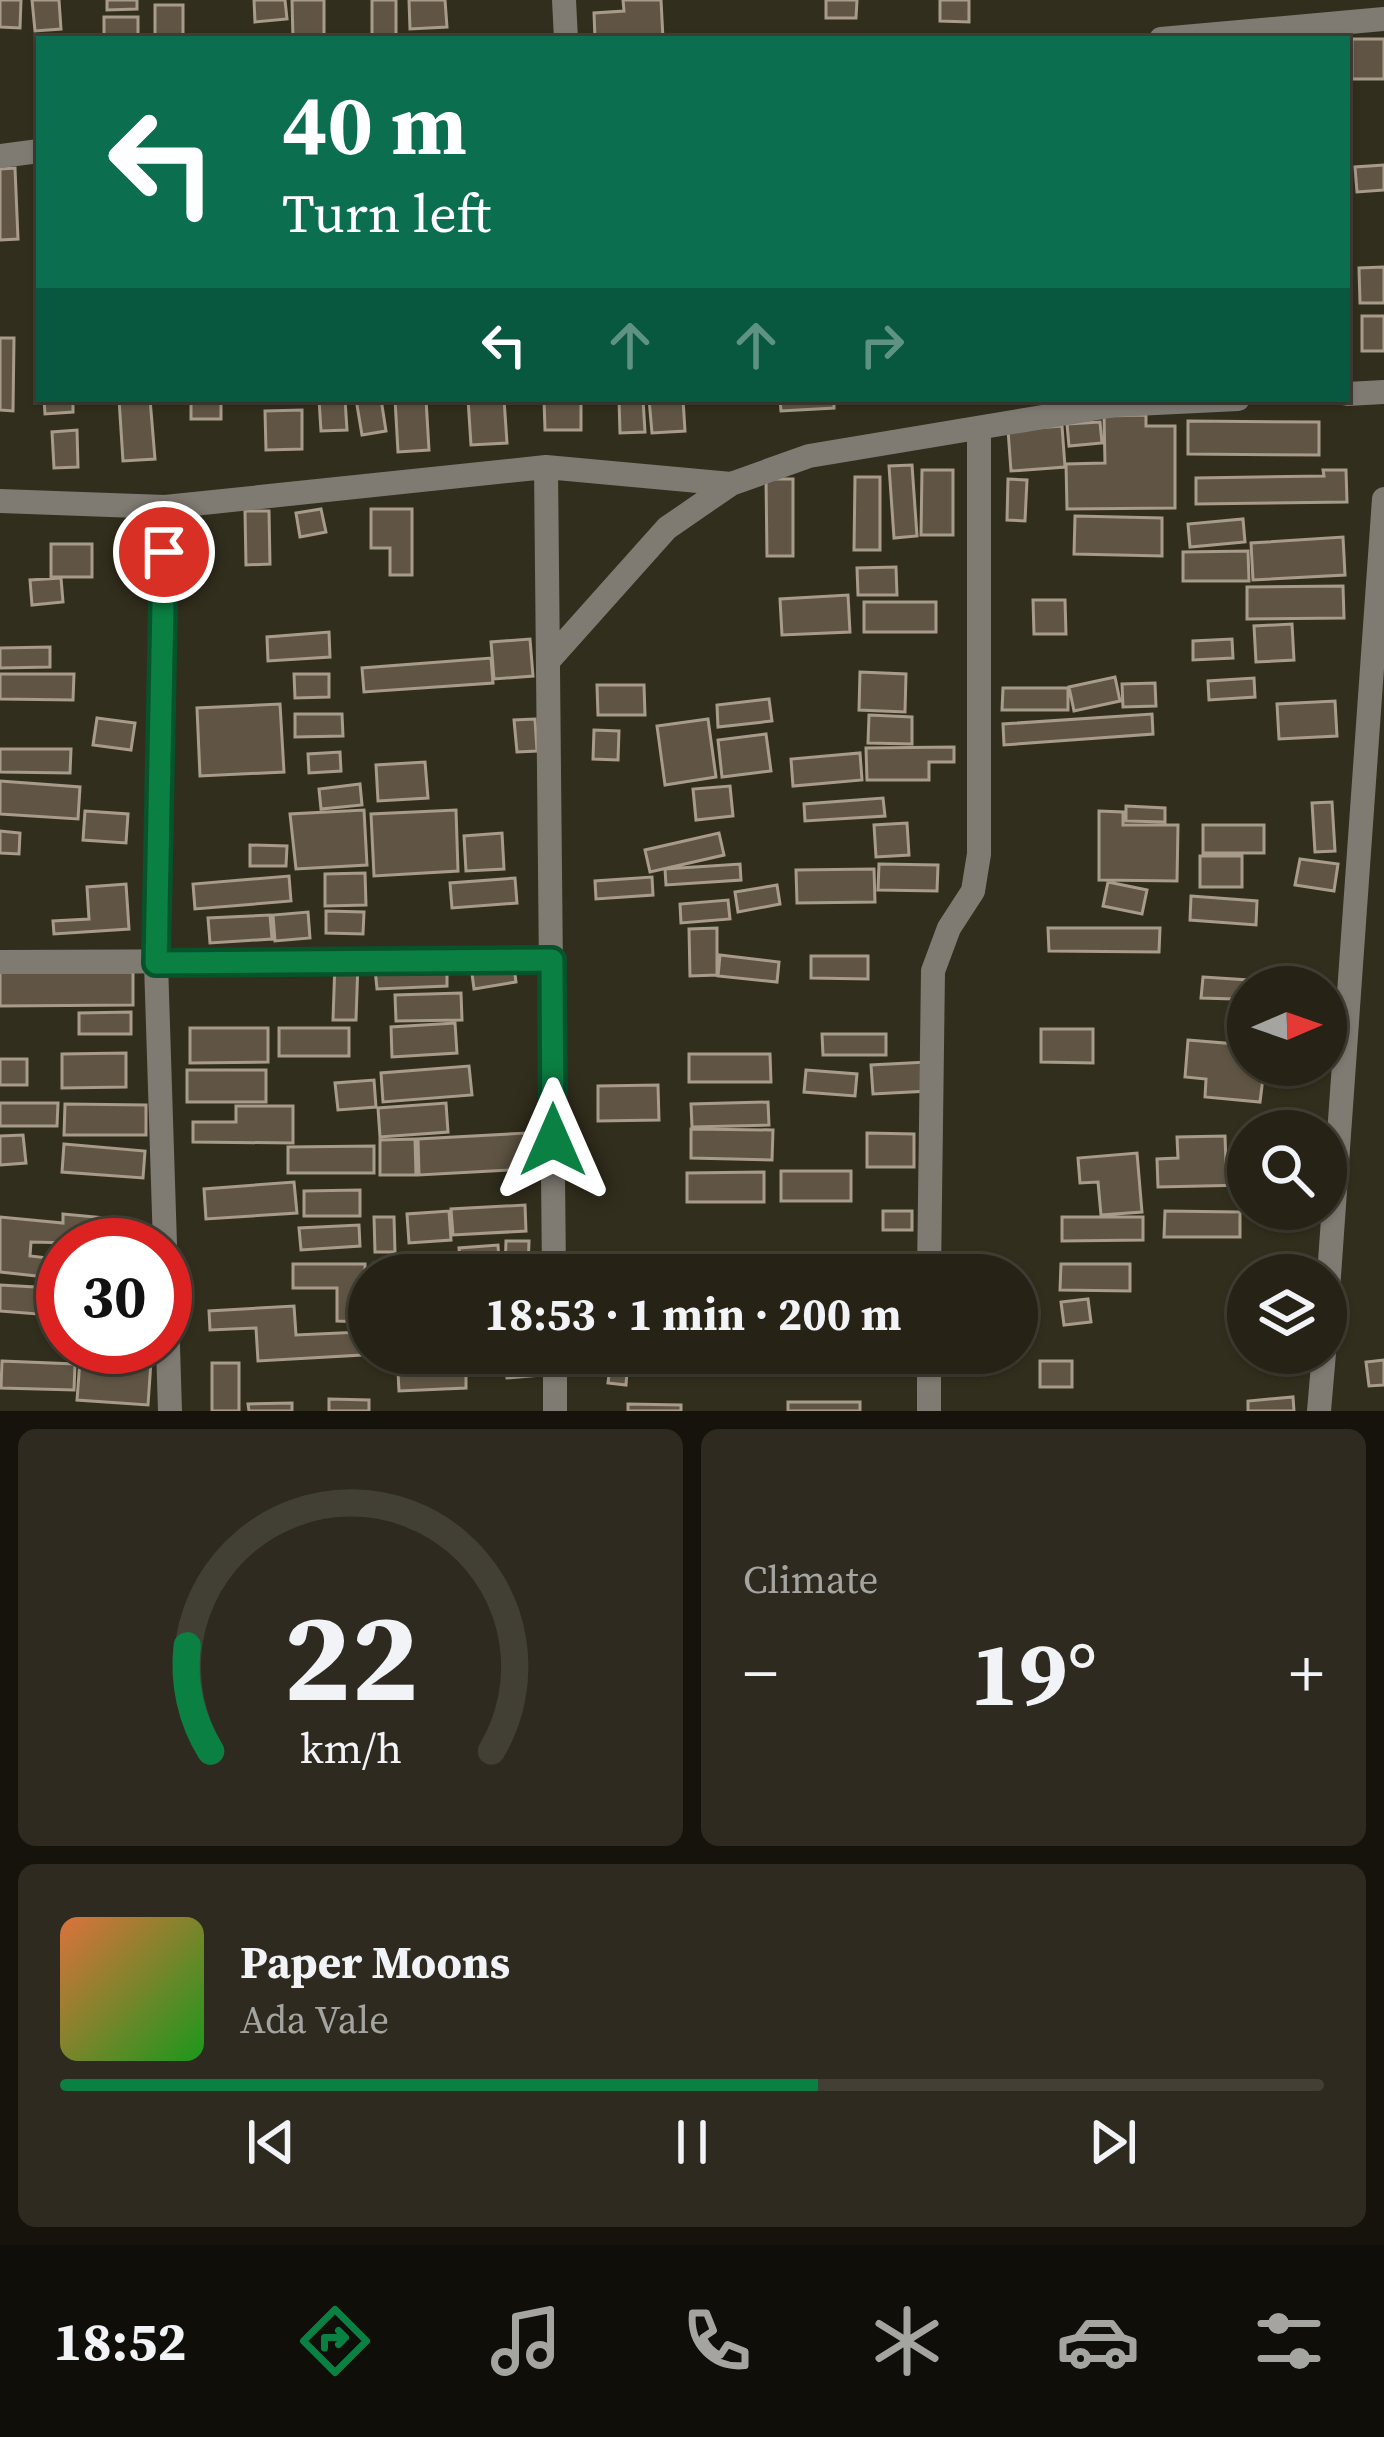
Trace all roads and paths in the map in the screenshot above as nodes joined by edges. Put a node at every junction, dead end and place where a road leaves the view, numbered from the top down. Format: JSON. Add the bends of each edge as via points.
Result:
{"nodes":[{"id":1,"x":564,"y":0,"type":"edge"},
{"id":2,"x":1384,"y":19,"type":"edge"},
{"id":3,"x":566,"y":36,"type":"edge"},
{"id":4,"x":1194,"y":36,"type":"edge"},
{"id":5,"x":36,"y":151,"type":"edge"},
{"id":6,"x":0,"y":156,"type":"edge"},
{"id":7,"x":1384,"y":392,"type":"edge"},
{"id":8,"x":1350,"y":394,"type":"edge"},
{"id":9,"x":1176,"y":402,"type":"edge"},
{"id":10,"x":979,"y":428,"type":"junction"},
{"id":11,"x":546,"y":467,"type":"junction"},
{"id":12,"x":731,"y":484,"type":"junction"},
{"id":13,"x":1384,"y":499,"type":"edge"},
{"id":14,"x":0,"y":501,"type":"edge"},
{"id":15,"x":165,"y":506,"type":"junction"},
{"id":16,"x":550,"y":659,"type":"junction"},
{"id":17,"x":552,"y":960,"type":"junction"},
{"id":18,"x":0,"y":962,"type":"edge"},
{"id":19,"x":156,"y":963,"type":"junction"},
{"id":20,"x":164,"y":1218,"type":"edge"},
{"id":21,"x":554,"y":1254,"type":"edge"},
{"id":22,"x":929,"y":1254,"type":"edge"},
{"id":23,"x":1331,"y":1254,"type":"edge"},
{"id":24,"x":169,"y":1374,"type":"edge"},
{"id":25,"x":555,"y":1374,"type":"edge"},
{"id":26,"x":929,"y":1374,"type":"edge"},
{"id":27,"x":1322,"y":1374,"type":"edge"},
{"id":28,"x":170,"y":1411,"type":"edge"},
{"id":29,"x":555,"y":1411,"type":"edge"},
{"id":30,"x":929,"y":1411,"type":"edge"},
{"id":31,"x":1319,"y":1411,"type":"edge"}],
"edges":[{"from":1,"to":3,"type":"street"},
{"from":2,"to":4,"type":"street"},
{"from":5,"to":6,"type":"street"},
{"from":7,"to":8,"type":"street"},
{"from":9,"to":10,"type":"street"},
{"from":10,"to":12,"type":"street","via":[[809,456]]},
{"from":10,"to":22,"type":"street","via":[[979,854],[974,891],[933,971]]},
{"from":11,"to":12,"type":"street"},
{"from":11,"to":15,"type":"street"},
{"from":11,"to":16,"type":"street"},
{"from":12,"to":16,"type":"street","via":[[667,528]]},
{"from":13,"to":23,"type":"street"},
{"from":14,"to":15,"type":"street"},
{"from":15,"to":19,"type":"street"},
{"from":16,"to":17,"type":"street"},
{"from":17,"to":19,"type":"street"},
{"from":17,"to":21,"type":"street"},
{"from":18,"to":19,"type":"street"},
{"from":19,"to":20,"type":"street"},
{"from":24,"to":28,"type":"street"},
{"from":25,"to":29,"type":"street"},
{"from":26,"to":30,"type":"street"},
{"from":27,"to":31,"type":"street"}]}
